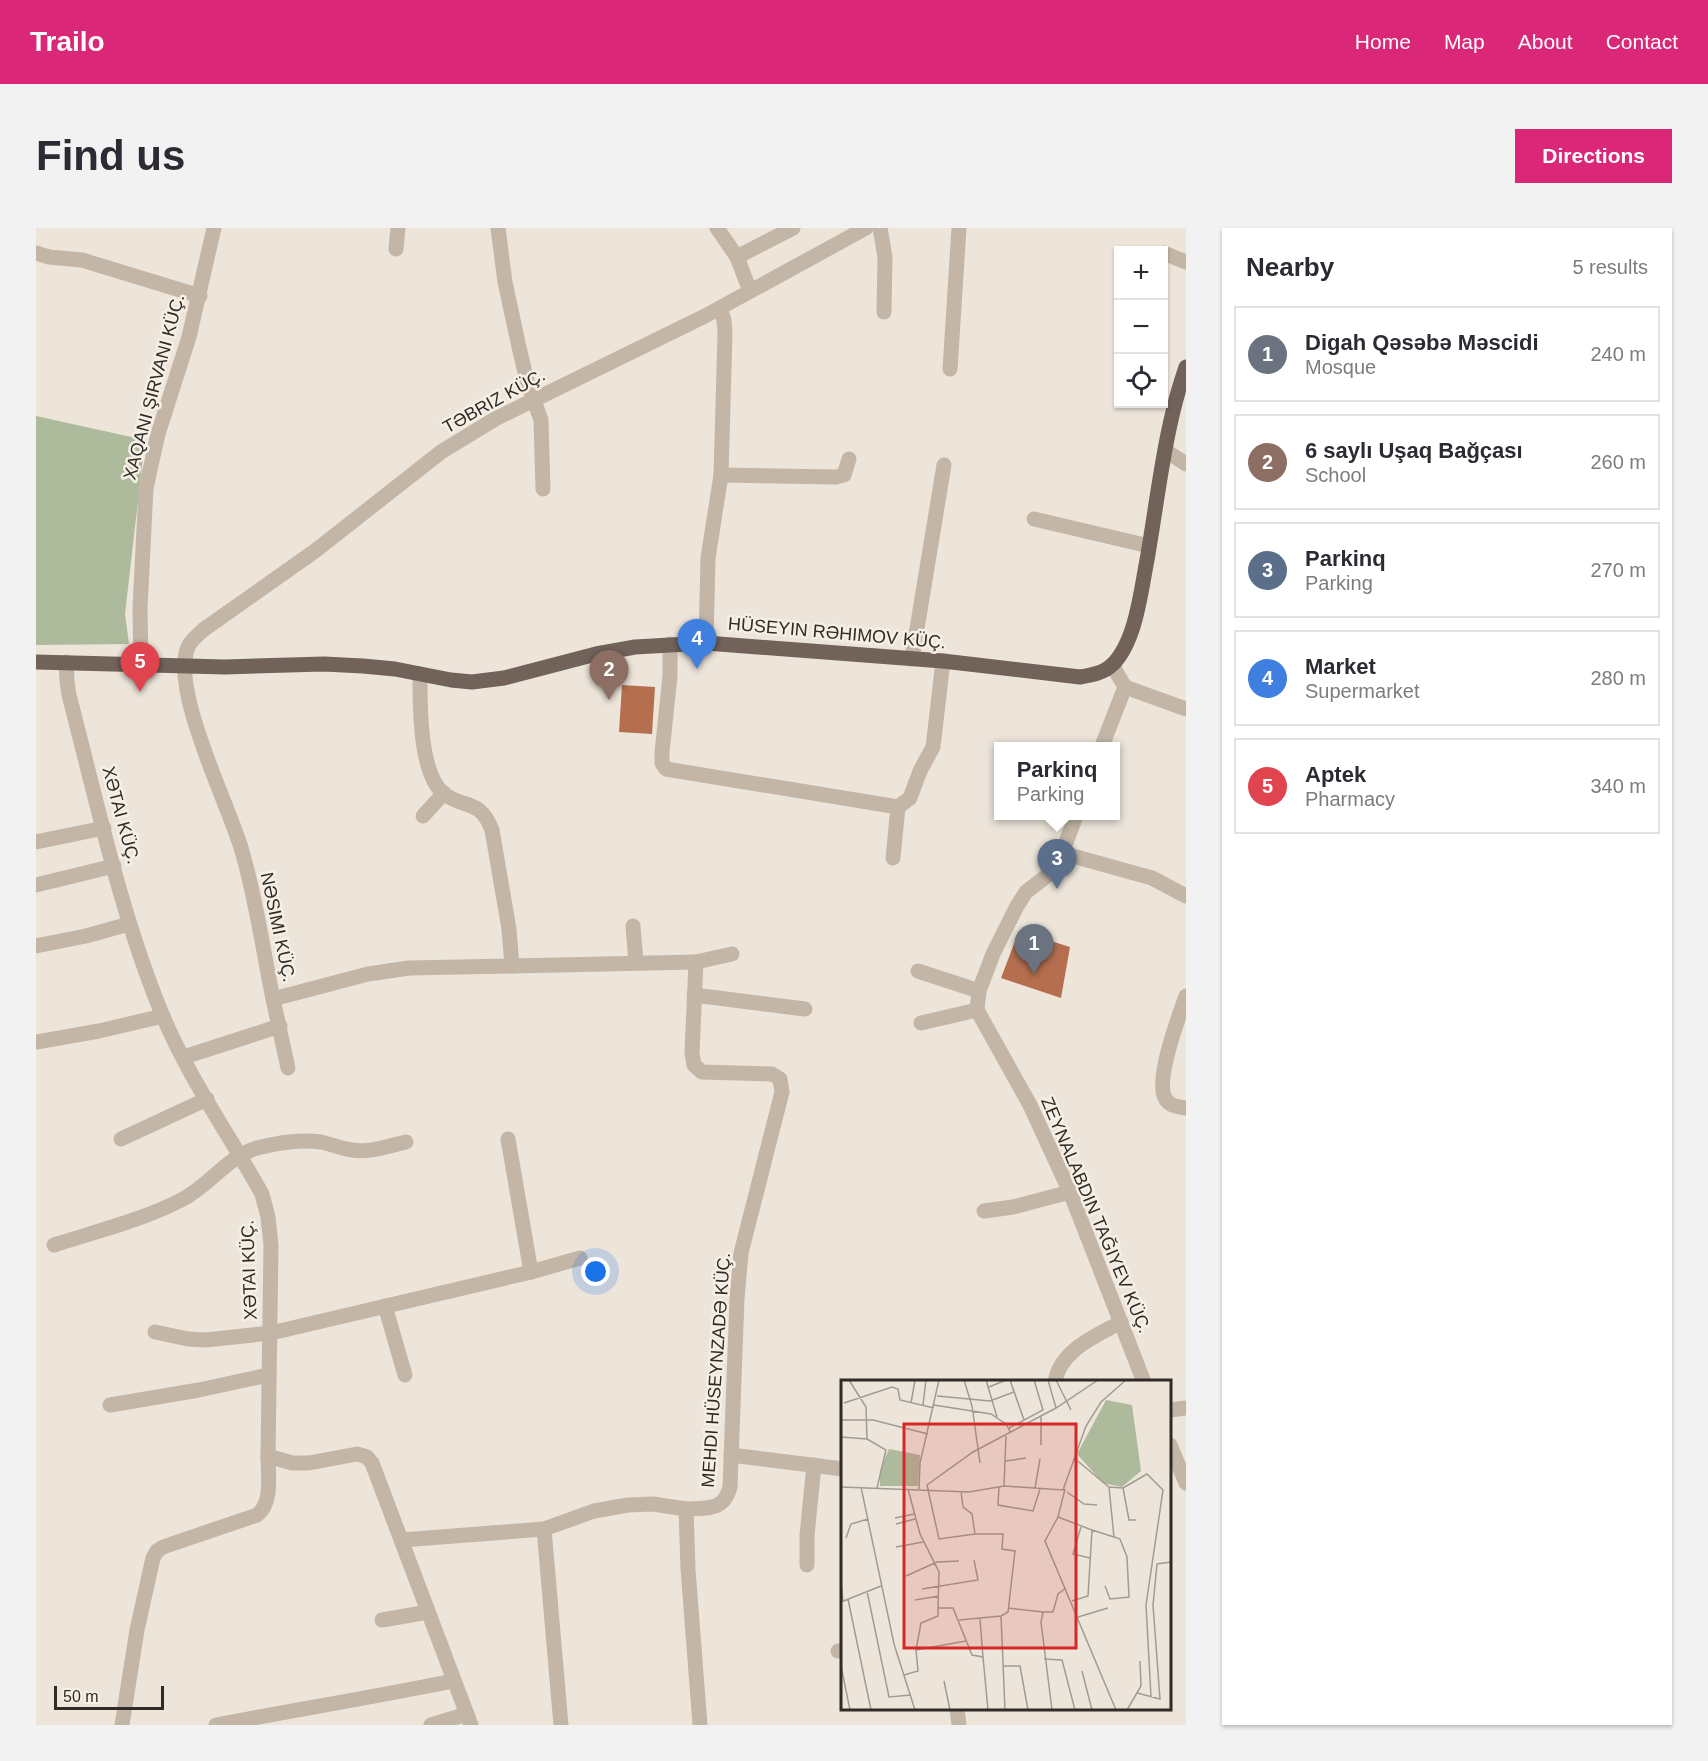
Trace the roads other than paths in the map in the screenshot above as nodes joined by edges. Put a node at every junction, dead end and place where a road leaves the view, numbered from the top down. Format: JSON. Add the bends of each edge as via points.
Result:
{"nodes":[{"id":1,"x":214,"y":228,"type":"edge"},
{"id":2,"x":398,"y":228,"type":"edge"},
{"id":3,"x":498,"y":228,"type":"edge"},
{"id":4,"x":717,"y":228,"type":"edge"},
{"id":5,"x":793,"y":228,"type":"edge"},
{"id":6,"x":866,"y":228,"type":"edge"},
{"id":7,"x":880,"y":228,"type":"edge"},
{"id":8,"x":959,"y":228,"type":"edge"},
{"id":9,"x":396,"y":249,"type":"dead end"},
{"id":10,"x":36,"y":253,"type":"edge"},
{"id":11,"x":1168,"y":255,"type":"edge"},
{"id":12,"x":737,"y":257,"type":"junction"},
{"id":13,"x":1186,"y":262,"type":"edge"},
{"id":14,"x":750,"y":291,"type":"junction"},
{"id":15,"x":200,"y":296,"type":"junction"},
{"id":16,"x":720,"y":308,"type":"junction"},
{"id":17,"x":884,"y":312,"type":"dead end"},
{"id":18,"x":1186,"y":367,"type":"edge"},
{"id":19,"x":950,"y":369,"type":"dead end"},
{"id":20,"x":533,"y":400,"type":"junction"},
{"id":21,"x":1166,"y":451,"type":"junction"},
{"id":22,"x":849,"y":459,"type":"dead end"},
{"id":23,"x":1186,"y":464,"type":"edge"},
{"id":24,"x":944,"y":465,"type":"dead end"},
{"id":25,"x":721,"y":475,"type":"junction"},
{"id":26,"x":543,"y":489,"type":"dead end"},
{"id":27,"x":1034,"y":519,"type":"dead end"},
{"id":28,"x":1149,"y":546,"type":"junction"},
{"id":29,"x":706,"y":643,"type":"junction"},
{"id":30,"x":670,"y":644,"type":"junction"},
{"id":31,"x":912,"y":658,"type":"junction"},
{"id":32,"x":943,"y":661,"type":"junction"},
{"id":33,"x":36,"y":662,"type":"edge"},
{"id":34,"x":66,"y":662,"type":"junction"},
{"id":35,"x":141,"y":665,"type":"junction"},
{"id":36,"x":1113,"y":665,"type":"junction"},
{"id":37,"x":185,"y":666,"type":"junction"},
{"id":38,"x":420,"y":674,"type":"junction"},
{"id":39,"x":1125,"y":687,"type":"junction"},
{"id":40,"x":1186,"y":709,"type":"edge"},
{"id":41,"x":1104,"y":742,"type":"edge"},
{"id":42,"x":444,"y":793,"type":"junction"},
{"id":43,"x":898,"y":807,"type":"junction"},
{"id":44,"x":423,"y":816,"type":"dead end"},
{"id":45,"x":1074,"y":820,"type":"edge"},
{"id":46,"x":104,"y":828,"type":"junction"},
{"id":47,"x":36,"y":842,"type":"edge"},
{"id":48,"x":1062,"y":853,"type":"junction"},
{"id":49,"x":893,"y":858,"type":"dead end"},
{"id":50,"x":114,"y":866,"type":"junction"},
{"id":51,"x":36,"y":885,"type":"edge"},
{"id":52,"x":1186,"y":896,"type":"edge"},
{"id":53,"x":129,"y":924,"type":"junction"},
{"id":54,"x":633,"y":926,"type":"dead end"},
{"id":55,"x":36,"y":946,"type":"edge"},
{"id":56,"x":732,"y":954,"type":"dead end"},
{"id":57,"x":696,"y":962,"type":"junction"},
{"id":58,"x":636,"y":963,"type":"junction"},
{"id":59,"x":512,"y":966,"type":"junction"},
{"id":60,"x":918,"y":971,"type":"dead end"},
{"id":61,"x":979,"y":991,"type":"junction"},
{"id":62,"x":694,"y":995,"type":"junction"},
{"id":63,"x":1186,"y":996,"type":"edge"},
{"id":64,"x":273,"y":999,"type":"junction"},
{"id":65,"x":805,"y":1009,"type":"dead end"},
{"id":66,"x":977,"y":1010,"type":"junction"},
{"id":67,"x":163,"y":1016,"type":"junction"},
{"id":68,"x":921,"y":1023,"type":"dead end"},
{"id":69,"x":280,"y":1026,"type":"junction"},
{"id":70,"x":36,"y":1042,"type":"edge"},
{"id":71,"x":184,"y":1057,"type":"junction"},
{"id":72,"x":288,"y":1068,"type":"dead end"},
{"id":73,"x":207,"y":1099,"type":"junction"},
{"id":74,"x":1186,"y":1108,"type":"edge"},
{"id":75,"x":121,"y":1138,"type":"dead end"},
{"id":76,"x":508,"y":1139,"type":"dead end"},
{"id":77,"x":406,"y":1142,"type":"dead end"},
{"id":78,"x":240,"y":1155,"type":"junction"},
{"id":79,"x":1070,"y":1192,"type":"junction"},
{"id":80,"x":984,"y":1211,"type":"dead end"},
{"id":81,"x":54,"y":1245,"type":"dead end"},
{"id":82,"x":580,"y":1258,"type":"dead end"},
{"id":83,"x":531,"y":1272,"type":"junction"},
{"id":84,"x":385,"y":1306,"type":"junction"},
{"id":85,"x":1121,"y":1322,"type":"junction"},
{"id":86,"x":155,"y":1332,"type":"dead end"},
{"id":87,"x":271,"y":1333,"type":"junction"},
{"id":88,"x":268,"y":1375,"type":"junction"},
{"id":89,"x":405,"y":1375,"type":"dead end"},
{"id":90,"x":1056,"y":1380,"type":"edge"},
{"id":91,"x":1143,"y":1380,"type":"edge"},
{"id":92,"x":110,"y":1405,"type":"dead end"},
{"id":93,"x":1186,"y":1407,"type":"edge"},
{"id":94,"x":1171,"y":1410,"type":"edge"},
{"id":95,"x":1171,"y":1447,"type":"edge"},
{"id":96,"x":731,"y":1455,"type":"junction"},
{"id":97,"x":268,"y":1456,"type":"junction"},
{"id":98,"x":814,"y":1465,"type":"junction"},
{"id":99,"x":841,"y":1469,"type":"edge"},
{"id":100,"x":1186,"y":1483,"type":"edge"},
{"id":101,"x":686,"y":1509,"type":"junction"},
{"id":102,"x":544,"y":1529,"type":"junction"},
{"id":103,"x":402,"y":1540,"type":"junction"},
{"id":104,"x":807,"y":1565,"type":"dead end"},
{"id":105,"x":428,"y":1612,"type":"junction"},
{"id":106,"x":382,"y":1620,"type":"dead end"},
{"id":107,"x":453,"y":1681,"type":"junction"},
{"id":108,"x":957,"y":1710,"type":"edge"},
{"id":109,"x":469,"y":1719,"type":"edge"},
{"id":110,"x":122,"y":1725,"type":"edge"},
{"id":111,"x":216,"y":1725,"type":"edge"},
{"id":112,"x":431,"y":1725,"type":"edge"},
{"id":113,"x":561,"y":1725,"type":"edge"},
{"id":114,"x":700,"y":1725,"type":"edge"},
{"id":115,"x":959,"y":1725,"type":"edge"}],
"edges":[{"from":1,"to":15,"type":"street","name":"XAQANI ŞIRVANI KÜÇ."},
{"from":2,"to":9,"type":"street"},
{"from":3,"to":20,"type":"street","via":[[514,326]]},
{"from":4,"to":12,"type":"street"},
{"from":5,"to":12,"type":"street"},
{"from":6,"to":14,"type":"street","name":"TƏBRIZ KÜÇ."},
{"from":7,"to":17,"type":"street","via":[[885,257]]},
{"from":8,"to":19,"type":"street"},
{"from":10,"to":15,"type":"street","via":[[82,260]]},
{"from":11,"to":13,"type":"street"},
{"from":12,"to":14,"type":"street"},
{"from":14,"to":16,"type":"street","name":"TƏBRIZ KÜÇ."},
{"from":15,"to":35,"type":"street","name":"XAQANI ŞIRVANI KÜÇ.","via":[[158,434],[146,488]]},
{"from":16,"to":20,"type":"street","name":"TƏBRIZ KÜÇ."},
{"from":16,"to":25,"type":"street","via":[[725,333]]},
{"from":18,"to":21,"type":"main road"},
{"from":20,"to":26,"type":"street","via":[[542,420]]},
{"from":20,"to":37,"type":"street","name":"TƏBRIZ KÜÇ.","via":[[441,452],[315,551],[203,630],[188,647]]},
{"from":21,"to":23,"type":"street"},
{"from":21,"to":28,"type":"main road"},
{"from":22,"to":25,"type":"street","via":[[844,476],[836,477]]},
{"from":24,"to":31,"type":"street"},
{"from":25,"to":29,"type":"street","via":[[708,558]]},
{"from":27,"to":28,"type":"street"},
{"from":28,"to":36,"type":"main road","via":[[1134,618]]},
{"from":29,"to":30,"type":"main road","name":"HÜSEYIN RƏHIMOV KÜÇ."},
{"from":29,"to":31,"type":"main road","name":"HÜSEYIN RƏHIMOV KÜÇ."},
{"from":30,"to":38,"type":"main road","name":"HÜSEYIN RƏHIMOV KÜÇ.","via":[[596,654],[491,681]]},
{"from":30,"to":43,"type":"street","via":[[662,752],[666,769]]},
{"from":31,"to":32,"type":"main road","name":"HÜSEYIN RƏHIMOV KÜÇ."},
{"from":32,"to":36,"type":"main road","name":"HÜSEYIN RƏHIMOV KÜÇ.","via":[[1080,677]]},
{"from":32,"to":43,"type":"street","via":[[933,747],[910,798]]},
{"from":33,"to":34,"type":"main road","name":"HÜSEYIN RƏHIMOV KÜÇ."},
{"from":34,"to":35,"type":"main road","name":"HÜSEYIN RƏHIMOV KÜÇ."},
{"from":34,"to":46,"type":"street","name":"XƏTAI KÜÇ.","via":[[69,695]]},
{"from":35,"to":37,"type":"main road","name":"HÜSEYIN RƏHIMOV KÜÇ."},
{"from":36,"to":39,"type":"street"},
{"from":37,"to":38,"type":"main road","name":"HÜSEYIN RƏHIMOV KÜÇ.","via":[[363,666]]},
{"from":37,"to":64,"type":"street","name":"NƏSIMI KÜÇ.","via":[[188,699],[198,735],[242,853]]},
{"from":38,"to":42,"type":"street","via":[[423,739],[434,783]]},
{"from":39,"to":40,"type":"street"},
{"from":39,"to":41,"type":"street"},
{"from":42,"to":44,"type":"street"},
{"from":42,"to":59,"type":"street","via":[[487,817]]},
{"from":43,"to":49,"type":"street"},
{"from":45,"to":48,"type":"street"},
{"from":46,"to":47,"type":"street"},
{"from":46,"to":50,"type":"street","name":"XƏTAI KÜÇ."},
{"from":48,"to":52,"type":"street","via":[[1152,878]]},
{"from":48,"to":61,"type":"street","via":[[1052,872],[1026,892],[1017,906]]},
{"from":50,"to":51,"type":"street"},
{"from":50,"to":53,"type":"street","name":"XƏTAI KÜÇ."},
{"from":53,"to":55,"type":"street"},
{"from":53,"to":67,"type":"street","name":"XƏTAI KÜÇ."},
{"from":54,"to":58,"type":"street"},
{"from":56,"to":57,"type":"street"},
{"from":57,"to":58,"type":"street"},
{"from":57,"to":62,"type":"street","name":"MEHDI HÜSEYNZADƏ KÜÇ."},
{"from":58,"to":59,"type":"street"},
{"from":59,"to":64,"type":"street","name":"NƏSIMI KÜÇ.","via":[[409,968],[368,974]]},
{"from":60,"to":61,"type":"street"},
{"from":61,"to":66,"type":"street"},
{"from":62,"to":65,"type":"street"},
{"from":62,"to":96,"type":"street","name":"MEHDI HÜSEYNZADƏ KÜÇ.","via":[[694,1065],[702,1072],[772,1074],[780,1079],[782,1092],[741,1253]]},
{"from":63,"to":74,"type":"street","via":[[1168,1047],[1163,1088],[1165,1099],[1173,1106]]},
{"from":64,"to":69,"type":"street"},
{"from":66,"to":68,"type":"street"},
{"from":66,"to":79,"type":"street","via":[[1030,1105]]},
{"from":67,"to":70,"type":"street"},
{"from":67,"to":71,"type":"street","name":"XƏTAI KÜÇ."},
{"from":69,"to":71,"type":"street"},
{"from":69,"to":72,"type":"street"},
{"from":71,"to":73,"type":"street","name":"XƏTAI KÜÇ."},
{"from":73,"to":75,"type":"street"},
{"from":73,"to":78,"type":"street","name":"XƏTAI KÜÇ."},
{"from":76,"to":83,"type":"street"},
{"from":77,"to":78,"type":"street","via":[[353,1150],[300,1141]]},
{"from":78,"to":81,"type":"street","via":[[196,1192],[174,1204]]},
{"from":78,"to":87,"type":"street","name":"XƏTAI KÜÇ.","via":[[262,1194],[268,1217]]},
{"from":79,"to":80,"type":"street"},
{"from":79,"to":85,"type":"street"},
{"from":82,"to":83,"type":"street"},
{"from":83,"to":84,"type":"street"},
{"from":84,"to":87,"type":"street"},
{"from":84,"to":89,"type":"street"},
{"from":85,"to":90,"type":"street","via":[[1079,1345],[1064,1361]]},
{"from":85,"to":91,"type":"street"},
{"from":86,"to":87,"type":"street","via":[[206,1340]]},
{"from":87,"to":88,"type":"street","name":"XƏTAI KÜÇ."},
{"from":88,"to":92,"type":"street"},
{"from":88,"to":97,"type":"street","name":"XƏTAI KÜÇ."},
{"from":93,"to":94,"type":"street"},
{"from":95,"to":100,"type":"street"},
{"from":96,"to":98,"type":"street"},
{"from":96,"to":101,"type":"street","name":"MEHDI HÜSEYNZADƏ KÜÇ.","via":[[727,1498],[719,1505]]},
{"from":97,"to":103,"type":"street","via":[[309,1463],[357,1454],[367,1456]]},
{"from":97,"to":110,"type":"street","name":"XƏTAI KÜÇ.","via":[[264,1510],[163,1547],[153,1558]]},
{"from":98,"to":99,"type":"street"},
{"from":98,"to":104,"type":"street"},
{"from":101,"to":102,"type":"street","via":[[653,1504],[610,1507]]},
{"from":101,"to":114,"type":"street","name":"MEHDI HÜSEYNZADƏ KÜÇ."},
{"from":102,"to":103,"type":"street"},
{"from":102,"to":113,"type":"street"},
{"from":103,"to":105,"type":"street"},
{"from":105,"to":106,"type":"street"},
{"from":105,"to":107,"type":"street"},
{"from":107,"to":109,"type":"street"},
{"from":107,"to":111,"type":"street"},
{"from":108,"to":115,"type":"street"},
{"from":109,"to":112,"type":"street"}]}
